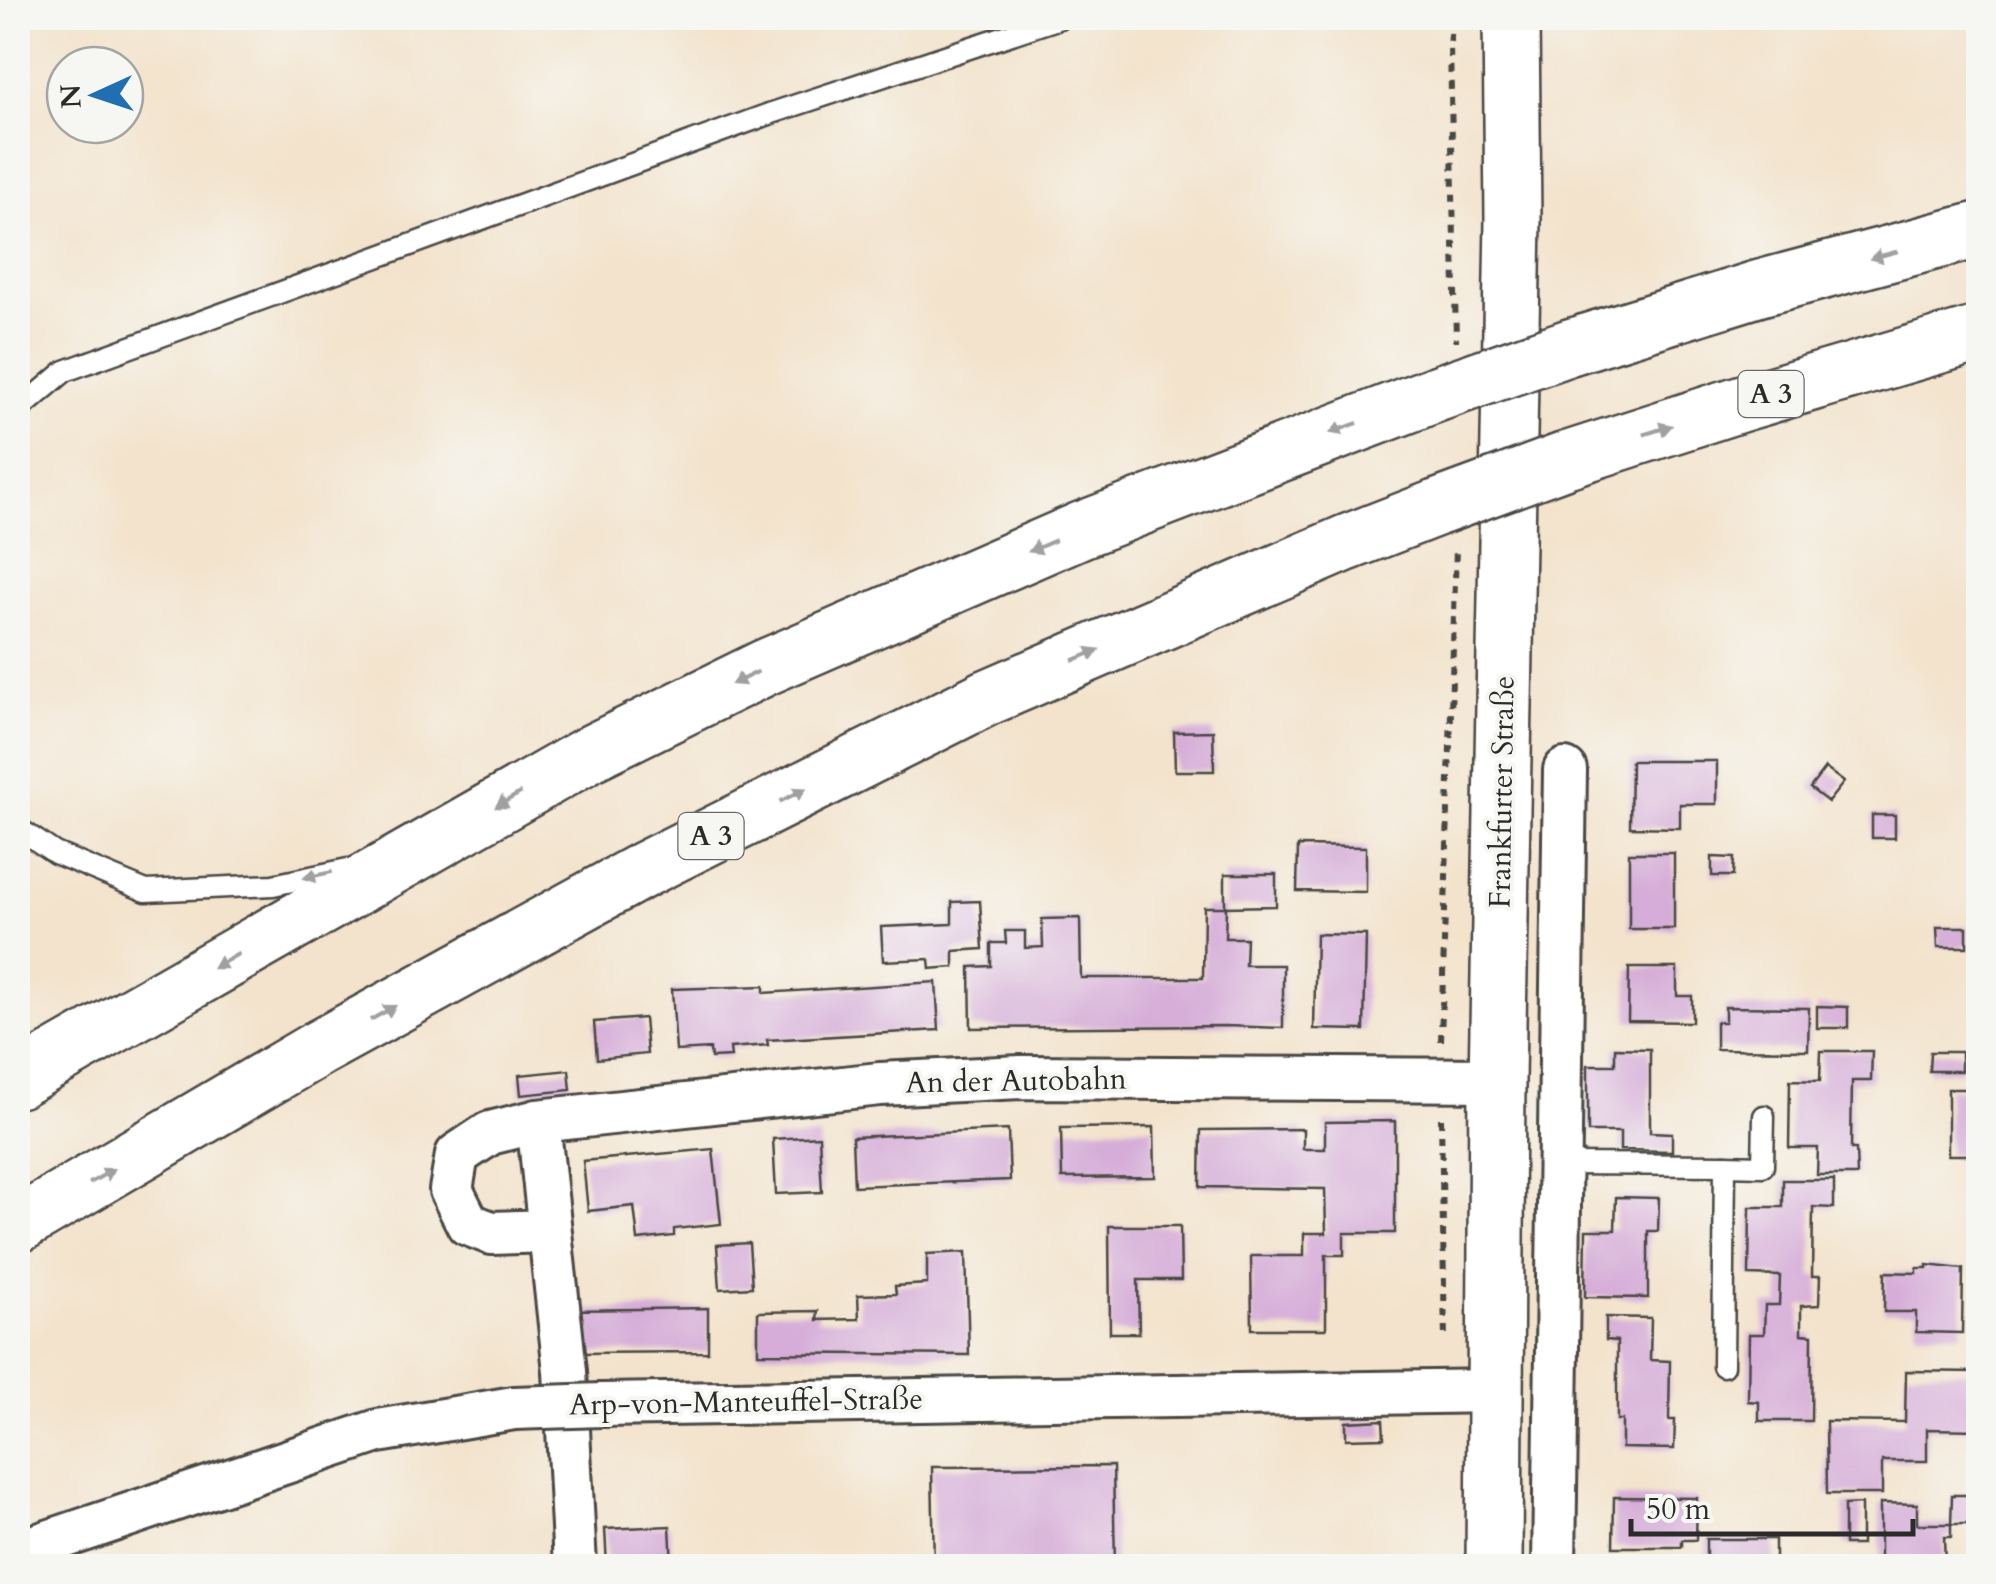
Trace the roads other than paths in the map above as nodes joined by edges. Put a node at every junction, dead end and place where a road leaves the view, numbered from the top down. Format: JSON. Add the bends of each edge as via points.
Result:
{"nodes":[{"id":1,"x":1511,"y":18,"type":"edge"},
{"id":2,"x":1053,"y":19,"type":"edge"},
{"id":3,"x":1978,"y":230,"type":"edge"},
{"id":4,"x":1978,"y":334,"type":"edge"},
{"id":5,"x":18,"y":412,"type":"edge"},
{"id":6,"x":1565,"y":770,"type":"dead end"},
{"id":7,"x":18,"y":828,"type":"edge"},
{"id":8,"x":413,"y":854,"type":"junction"},
{"id":9,"x":18,"y":1080,"type":"edge"},
{"id":10,"x":1497,"y":1080,"type":"junction"},
{"id":11,"x":1764,"y":1116,"type":"dead end"},
{"id":12,"x":538,"y":1122,"type":"junction"},
{"id":13,"x":1561,"y":1164,"type":"junction"},
{"id":14,"x":1725,"y":1165,"type":"junction"},
{"id":15,"x":18,"y":1225,"type":"edge"},
{"id":16,"x":549,"y":1232,"type":"junction"},
{"id":17,"x":1723,"y":1366,"type":"dead end"},
{"id":18,"x":1471,"y":1391,"type":"junction"},
{"id":19,"x":18,"y":1552,"type":"edge"},
{"id":20,"x":575,"y":1566,"type":"edge"},
{"id":21,"x":1494,"y":1566,"type":"edge"},
{"id":22,"x":1554,"y":1566,"type":"edge"}],
"edges":[{"from":1,"to":10,"type":"main road","name":"Frankfurter Straße"},
{"from":2,"to":5,"type":"lane","via":[[772,112],[65,371]]},
{"from":3,"to":8,"type":"main road","one_way":true,"bridge":true,"via":[[1570,347],[1221,474],[766,668],[593,752]]},
{"from":15,"to":4,"type":"main road","number":"A 3","one_way":true,"bridge":true,"via":[[317,1049],[645,869],[986,698],[1346,543],[1446,526],[1566,460]]},
{"from":6,"to":13,"type":"street","name":"Frankfurter Straße"},
{"from":8,"to":7,"type":"lane","one_way":true,"via":[[272,885],[146,892],[55,853]]},
{"from":8,"to":9,"type":"main road","one_way":true},
{"from":10,"to":12,"type":"street","name":"An der Autobahn","via":[[1021,1077],[880,1084]]},
{"from":10,"to":18,"type":"main road","name":"Frankfurter Straße"},
{"from":11,"to":14,"type":"lane","via":[[1763,1166]]},
{"from":12,"to":16,"type":"street"},
{"from":12,"to":16,"type":"street","name":"An der Autobahn","via":[[490,1133],[458,1155],[451,1190],[468,1224],[491,1233]]},
{"from":13,"to":14,"type":"lane"},
{"from":13,"to":22,"type":"street","name":"Frankfurter Straße"},
{"from":14,"to":17,"type":"lane"},
{"from":16,"to":20,"type":"street","via":[[565,1371]]},
{"from":18,"to":19,"type":"street","name":"Arp-von-Manteuffel-Straße","bridge":true,"via":[[514,1408],[378,1431]]},
{"from":18,"to":21,"type":"main road","name":"Frankfurter Straße"}]}
